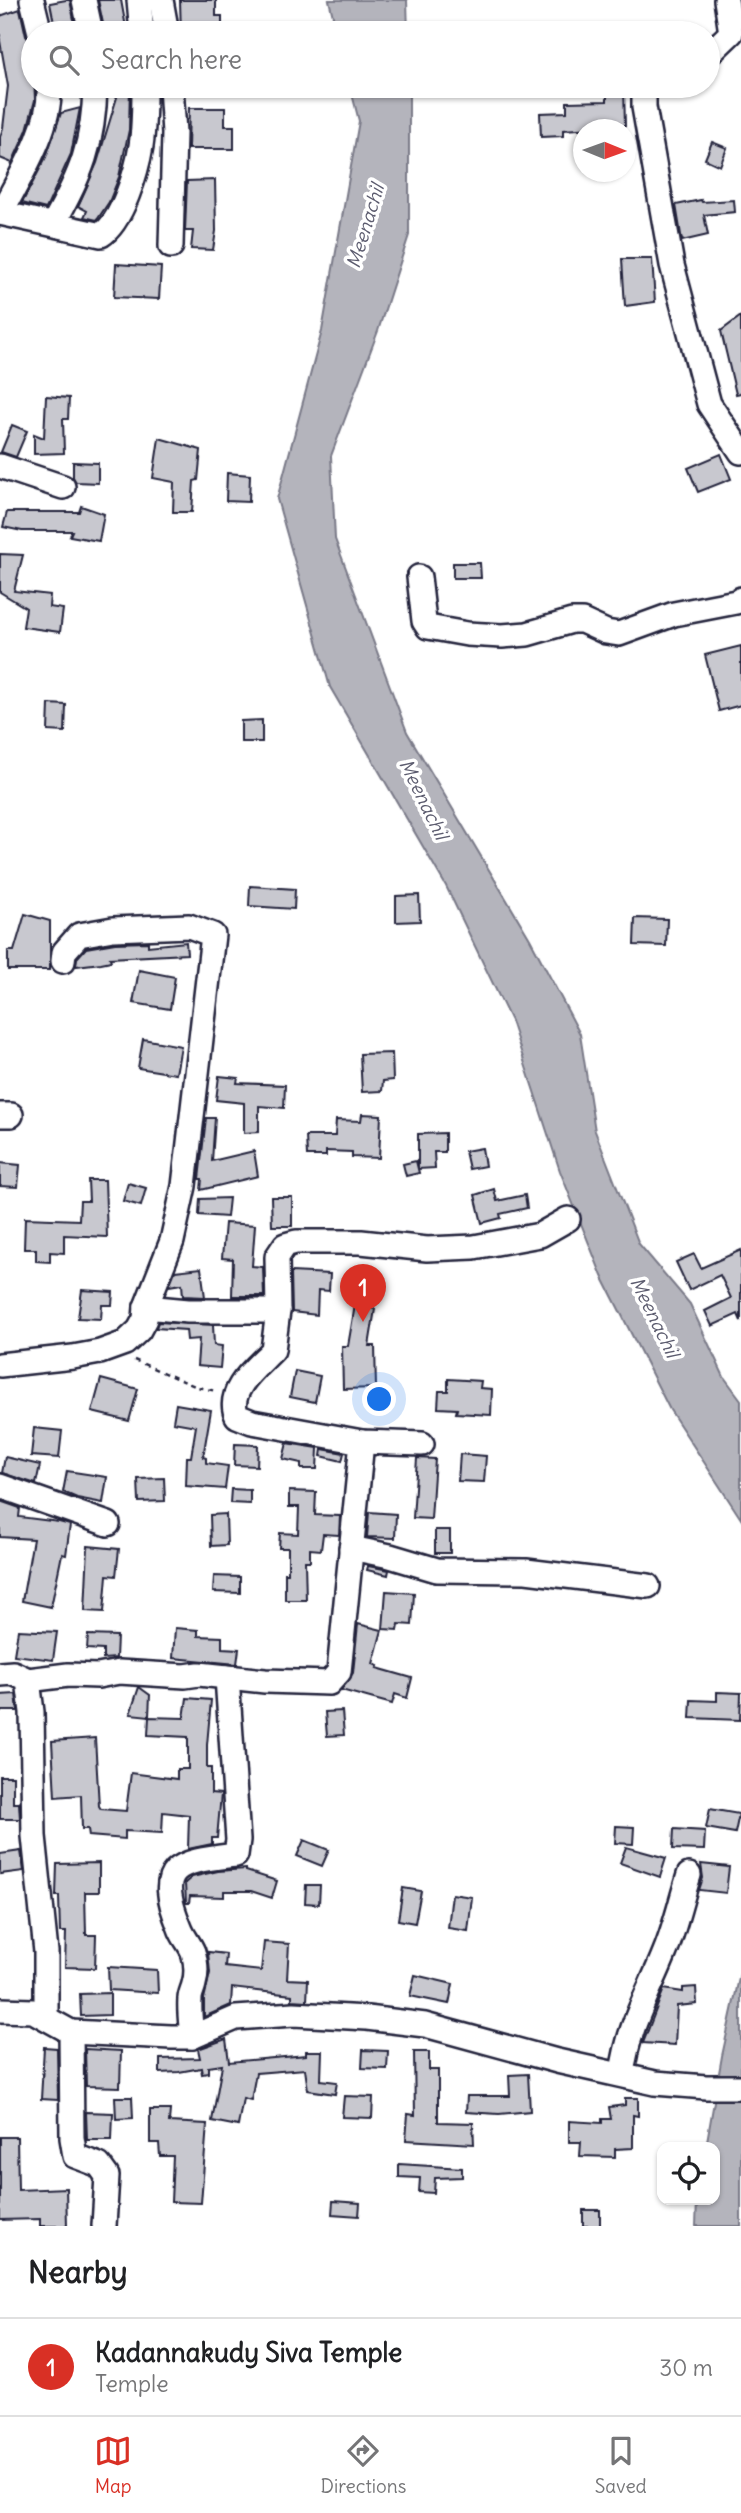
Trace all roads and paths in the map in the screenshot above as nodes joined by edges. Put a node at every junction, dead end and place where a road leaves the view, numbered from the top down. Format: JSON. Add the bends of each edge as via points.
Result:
{"nodes":[{"id":1,"x":32,"y":0,"type":"edge"},
{"id":2,"x":84,"y":0,"type":"edge"},
{"id":3,"x":139,"y":0,"type":"edge"},
{"id":4,"x":161,"y":0,"type":"edge"},
{"id":5,"x":726,"y":0,"type":"edge"},
{"id":6,"x":37,"y":21,"type":"edge"},
{"id":7,"x":88,"y":21,"type":"edge"},
{"id":8,"x":141,"y":21,"type":"edge"},
{"id":9,"x":165,"y":21,"type":"edge"},
{"id":10,"x":720,"y":44,"type":"edge"},
{"id":11,"x":47,"y":98,"type":"edge"},
{"id":12,"x":94,"y":98,"type":"edge"},
{"id":13,"x":143,"y":98,"type":"edge"},
{"id":14,"x":172,"y":98,"type":"edge"},
{"id":15,"x":644,"y":98,"type":"edge"},
{"id":16,"x":0,"y":213,"type":"edge"},
{"id":17,"x":52,"y":224,"type":"junction"},
{"id":18,"x":171,"y":246,"type":"dead end"},
{"id":19,"x":741,"y":452,"type":"edge"},
{"id":20,"x":0,"y":466,"type":"edge"},
{"id":21,"x":63,"y":487,"type":"dead end"},
{"id":22,"x":419,"y":577,"type":"dead end"},
{"id":23,"x":741,"y":599,"type":"edge"},
{"id":24,"x":63,"y":961,"type":"dead end"},
{"id":25,"x":568,"y":1219,"type":"dead end"},
{"id":26,"x":146,"y":1307,"type":"junction"},
{"id":27,"x":278,"y":1311,"type":"junction"},
{"id":28,"x":108,"y":1348,"type":"junction"},
{"id":29,"x":0,"y":1365,"type":"edge"},
{"id":30,"x":236,"y":1394,"type":"junction"},
{"id":31,"x":362,"y":1442,"type":"junction"},
{"id":32,"x":422,"y":1444,"type":"dead end"},
{"id":33,"x":0,"y":1486,"type":"edge"},
{"id":34,"x":108,"y":1524,"type":"dead end"},
{"id":35,"x":351,"y":1548,"type":"junction"},
{"id":36,"x":648,"y":1586,"type":"dead end"},
{"id":37,"x":0,"y":1674,"type":"edge"},
{"id":38,"x":227,"y":1677,"type":"junction"},
{"id":39,"x":28,"y":1680,"type":"junction"},
{"id":40,"x":688,"y":1875,"type":"dead end"},
{"id":41,"x":0,"y":2010,"type":"edge"},
{"id":42,"x":46,"y":2017,"type":"junction"},
{"id":43,"x":71,"y":2032,"type":"junction"},
{"id":44,"x":191,"y":2037,"type":"junction"},
{"id":45,"x":622,"y":2074,"type":"junction"},
{"id":46,"x":741,"y":2087,"type":"edge"},
{"id":47,"x":104,"y":2226,"type":"edge"}],
"edges":[{"from":1,"to":6,"type":"street"},
{"from":2,"to":7,"type":"street"},
{"from":3,"to":8,"type":"street"},
{"from":4,"to":9,"type":"street"},
{"from":5,"to":10,"type":"street","via":[[731,33]]},
{"from":11,"to":16,"type":"street","via":[[32,154]]},
{"from":12,"to":17,"type":"street","via":[[84,163]]},
{"from":13,"to":17,"type":"street","via":[[141,147],[125,201],[108,231],[101,235]]},
{"from":14,"to":18,"type":"street"},
{"from":15,"to":19,"type":"street","via":[[672,265],[709,404]]},
{"from":16,"to":17,"type":"street"},
{"from":20,"to":21,"type":"street"},
{"from":22,"to":23,"type":"street","via":[[428,627],[467,634],[527,634],[582,621],[619,634],[674,614]]},
{"from":24,"to":26,"type":"street","via":[[64,952],[79,935],[113,929],[189,926],[213,935],[184,1186],[172,1241]]},
{"from":25,"to":27,"type":"street","via":[[540,1235],[474,1247],[427,1249],[361,1242],[285,1245],[278,1257]]},
{"from":26,"to":27,"type":"street"},
{"from":26,"to":28,"type":"street","via":[[139,1330]]},
{"from":27,"to":30,"type":"street","via":[[274,1350]]},
{"from":28,"to":29,"type":"street"},
{"from":28,"to":30,"type":"path","via":[[197,1387]]},
{"from":30,"to":31,"type":"street","via":[[233,1408],[237,1416],[252,1422]]},
{"from":31,"to":32,"type":"street"},
{"from":31,"to":35,"type":"street"},
{"from":33,"to":34,"type":"street"},
{"from":35,"to":36,"type":"street","via":[[437,1570],[526,1571]]},
{"from":35,"to":38,"type":"street","via":[[336,1678],[321,1684]]},
{"from":37,"to":39,"type":"street","via":[[13,1673]]},
{"from":38,"to":39,"type":"street","via":[[119,1672]]},
{"from":38,"to":44,"type":"street","via":[[236,1855],[190,1861],[177,1868],[170,1880],[173,1910],[196,1968],[189,1997]]},
{"from":39,"to":42,"type":"street"},
{"from":40,"to":45,"type":"street","via":[[665,1953],[625,2048]]},
{"from":41,"to":42,"type":"street","via":[[33,2011]]},
{"from":42,"to":43,"type":"street"},
{"from":43,"to":44,"type":"street"},
{"from":43,"to":47,"type":"street","via":[[75,2157],[99,2165],[107,2176]]},
{"from":44,"to":45,"type":"street","via":[[236,2018],[294,2014],[367,2018],[425,2025]]},
{"from":45,"to":46,"type":"street","via":[[655,2083]]}]}
